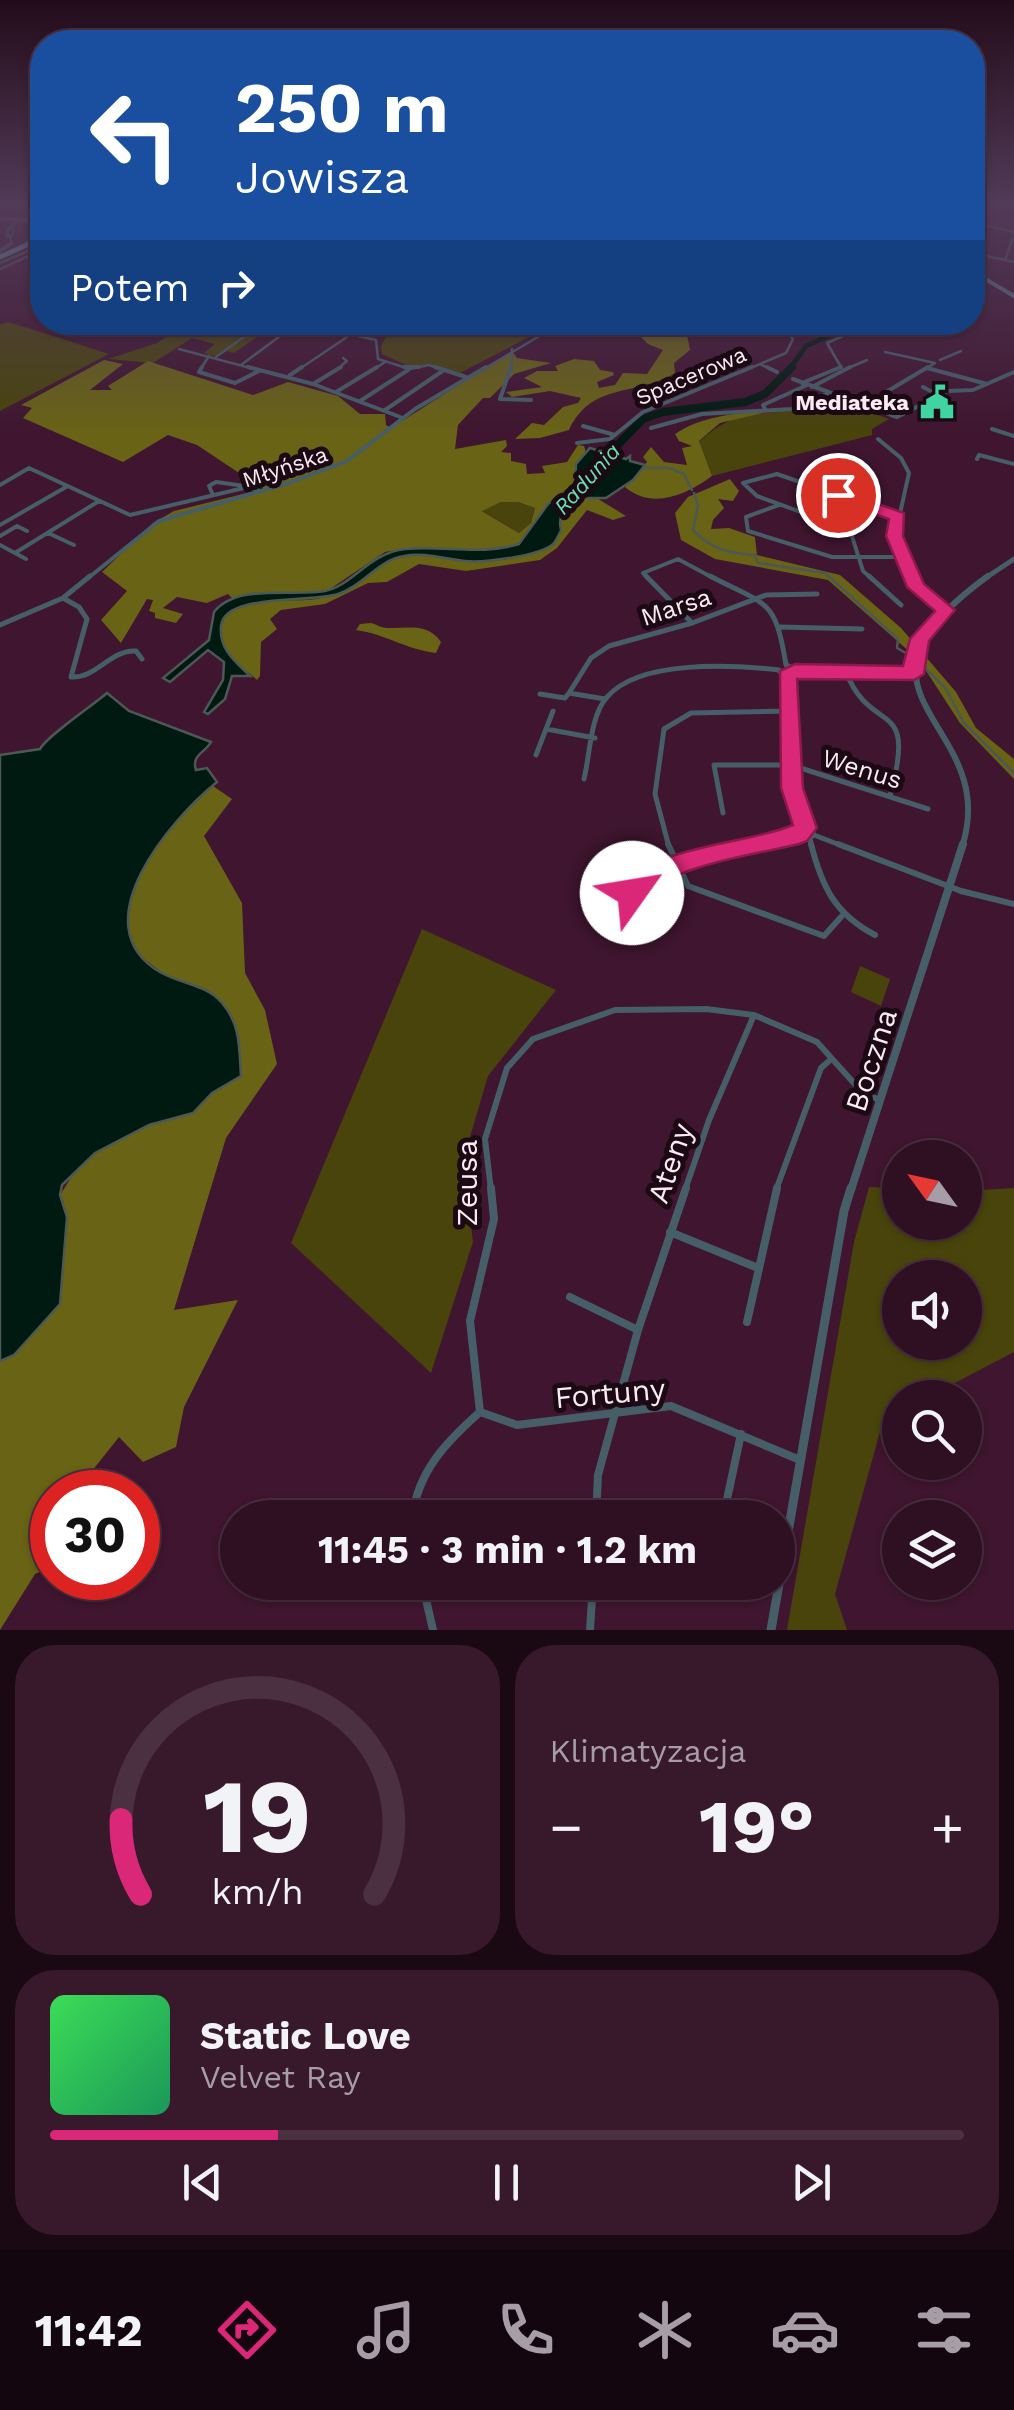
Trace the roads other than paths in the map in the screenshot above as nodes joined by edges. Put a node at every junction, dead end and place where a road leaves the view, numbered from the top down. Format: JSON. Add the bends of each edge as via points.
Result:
{"nodes":[{"id":1,"x":987,"y":281,"type":"edge"},
{"id":2,"x":1012,"y":295,"type":"edge"},
{"id":3,"x":247,"y":335,"type":"edge"},
{"id":4,"x":281,"y":335,"type":"edge"},
{"id":5,"x":346,"y":335,"type":"edge"},
{"id":6,"x":539,"y":335,"type":"edge"},
{"id":7,"x":791,"y":335,"type":"edge"},
{"id":8,"x":847,"y":335,"type":"edge"},
{"id":9,"x":349,"y":336,"type":"junction"},
{"id":10,"x":179,"y":348,"type":"dead end"},
{"id":11,"x":512,"y":350,"type":"junction"},
{"id":12,"x":904,"y":350,"type":"dead end"},
{"id":13,"x":961,"y":351,"type":"dead end"},
{"id":14,"x":884,"y":352,"type":"dead end"},
{"id":15,"x":212,"y":357,"type":"junction"},
{"id":16,"x":342,"y":358,"type":"dead end"},
{"id":17,"x":867,"y":360,"type":"dead end"},
{"id":18,"x":386,"y":362,"type":"junction"},
{"id":19,"x":938,"y":362,"type":"junction"},
{"id":20,"x":241,"y":364,"type":"junction"},
{"id":21,"x":760,"y":364,"type":"junction"},
{"id":22,"x":927,"y":368,"type":"junction"},
{"id":23,"x":410,"y":369,"type":"junction"},
{"id":24,"x":262,"y":370,"type":"junction"},
{"id":25,"x":444,"y":370,"type":"junction"},
{"id":26,"x":777,"y":372,"type":"dead end"},
{"id":27,"x":1014,"y":372,"type":"edge"},
{"id":28,"x":466,"y":376,"type":"junction"},
{"id":29,"x":288,"y":377,"type":"junction"},
{"id":30,"x":793,"y":379,"type":"dead end"},
{"id":31,"x":313,"y":384,"type":"junction"},
{"id":32,"x":987,"y":384,"type":"junction"},
{"id":33,"x":807,"y":385,"type":"junction"},
{"id":34,"x":923,"y":387,"type":"dead end"},
{"id":35,"x":336,"y":392,"type":"junction"},
{"id":36,"x":827,"y":394,"type":"junction"},
{"id":37,"x":938,"y":395,"type":"junction"},
{"id":38,"x":530,"y":400,"type":"dead end"},
{"id":39,"x":360,"y":401,"type":"junction"},
{"id":40,"x":861,"y":407,"type":"junction"},
{"id":41,"x":385,"y":410,"type":"junction"},
{"id":42,"x":766,"y":411,"type":"junction"},
{"id":43,"x":403,"y":418,"type":"junction"},
{"id":44,"x":583,"y":426,"type":"dead end"},
{"id":45,"x":651,"y":428,"type":"dead end"},
{"id":46,"x":992,"y":430,"type":"dead end"},
{"id":47,"x":615,"y":435,"type":"junction"},
{"id":48,"x":1014,"y":436,"type":"edge"},
{"id":49,"x":878,"y":439,"type":"dead end"},
{"id":50,"x":577,"y":443,"type":"dead end"},
{"id":51,"x":977,"y":459,"type":"dead end"},
{"id":52,"x":1014,"y":464,"type":"edge"},
{"id":53,"x":0,"y":484,"type":"edge"},
{"id":54,"x":68,"y":486,"type":"junction"},
{"id":55,"x":248,"y":487,"type":"junction"},
{"id":56,"x":260,"y":492,"type":"junction"},
{"id":57,"x":213,"y":495,"type":"junction"},
{"id":58,"x":100,"y":501,"type":"junction"},
{"id":59,"x":780,"y":505,"type":"junction"},
{"id":60,"x":898,"y":516,"type":"junction"},
{"id":61,"x":0,"y":526,"type":"edge"},
{"id":62,"x":26,"y":531,"type":"dead end"},
{"id":63,"x":48,"y":533,"type":"junction"},
{"id":64,"x":0,"y":536,"type":"edge"},
{"id":65,"x":0,"y":545,"type":"edge"},
{"id":66,"x":74,"y":545,"type":"dead end"},
{"id":67,"x":15,"y":553,"type":"junction"},
{"id":68,"x":859,"y":557,"type":"junction"},
{"id":69,"x":902,"y":557,"type":"junction"},
{"id":70,"x":1014,"y":558,"type":"edge"},
{"id":71,"x":26,"y":559,"type":"dead end"},
{"id":72,"x":817,"y":594,"type":"dead end"},
{"id":73,"x":63,"y":598,"type":"junction"},
{"id":74,"x":753,"y":599,"type":"junction"},
{"id":75,"x":901,"y":605,"type":"dead end"},
{"id":76,"x":946,"y":610,"type":"junction"},
{"id":77,"x":692,"y":623,"type":"junction"},
{"id":78,"x":0,"y":625,"type":"edge"},
{"id":79,"x":780,"y":627,"type":"junction"},
{"id":80,"x":862,"y":629,"type":"dead end"},
{"id":81,"x":142,"y":659,"type":"dead end"},
{"id":82,"x":786,"y":665,"type":"junction"},
{"id":83,"x":779,"y":670,"type":"junction"},
{"id":84,"x":795,"y":670,"type":"junction"},
{"id":85,"x":846,"y":672,"type":"junction"},
{"id":86,"x":914,"y":674,"type":"junction"},
{"id":87,"x":787,"y":676,"type":"junction"},
{"id":88,"x":540,"y":694,"type":"dead end"},
{"id":89,"x":569,"y":694,"type":"junction"},
{"id":90,"x":605,"y":699,"type":"junction"},
{"id":91,"x":553,"y":711,"type":"dead end"},
{"id":92,"x":790,"y":711,"type":"junction"},
{"id":93,"x":546,"y":729,"type":"junction"},
{"id":94,"x":595,"y":738,"type":"junction"},
{"id":95,"x":536,"y":754,"type":"dead end"},
{"id":96,"x":792,"y":765,"type":"junction"},
{"id":97,"x":584,"y":778,"type":"dead end"},
{"id":98,"x":890,"y":796,"type":"junction"},
{"id":99,"x":928,"y":808,"type":"dead end"},
{"id":100,"x":722,"y":812,"type":"dead end"},
{"id":101,"x":806,"y":828,"type":"junction"},
{"id":102,"x":799,"y":834,"type":"junction"},
{"id":103,"x":812,"y":837,"type":"junction"},
{"id":104,"x":678,"y":865,"type":"junction"},
{"id":105,"x":951,"y":887,"type":"junction"},
{"id":106,"x":632,"y":893,"type":"dead end"},
{"id":107,"x":1014,"y":904,"type":"edge"},
{"id":108,"x":841,"y":918,"type":"junction"},
{"id":109,"x":876,"y":935,"type":"dead end"},
{"id":110,"x":754,"y":1015,"type":"junction"},
{"id":111,"x":830,"y":1060,"type":"junction"},
{"id":112,"x":882,"y":1101,"type":"junction"},
{"id":113,"x":670,"y":1232,"type":"junction"},
{"id":114,"x":758,"y":1268,"type":"junction"},
{"id":115,"x":570,"y":1297,"type":"dead end"},
{"id":116,"x":747,"y":1322,"type":"dead end"},
{"id":117,"x":638,"y":1330,"type":"junction"},
{"id":118,"x":618,"y":1411,"type":"junction"},
{"id":119,"x":480,"y":1412,"type":"junction"},
{"id":120,"x":741,"y":1434,"type":"junction"},
{"id":121,"x":802,"y":1461,"type":"junction"},
{"id":122,"x":416,"y":1500,"type":"edge"},
{"id":123,"x":597,"y":1500,"type":"edge"},
{"id":124,"x":727,"y":1500,"type":"edge"},
{"id":125,"x":426,"y":1600,"type":"edge"},
{"id":126,"x":592,"y":1600,"type":"edge"},
{"id":127,"x":433,"y":1630,"type":"edge"},
{"id":128,"x":590,"y":1630,"type":"edge"},
{"id":129,"x":771,"y":1630,"type":"edge"}],
"edges":[{"from":1,"to":2,"type":"main road"},
{"from":3,"to":15,"type":"street"},
{"from":4,"to":20,"type":"street"},
{"from":5,"to":9,"type":"street"},
{"from":6,"to":11,"type":"street","name":"Młyńska"},
{"from":7,"to":21,"type":"street","name":"Spacerowa","via":[[786,353]]},
{"from":8,"to":33,"type":"street","via":[[827,343],[841,367]]},
{"from":9,"to":18,"type":"street","via":[[376,340],[376,357]]},
{"from":9,"to":29,"type":"street"},
{"from":10,"to":15,"type":"street"},
{"from":11,"to":28,"type":"street","name":"Młyńska"},
{"from":11,"to":38,"type":"street","via":[[500,399]]},
{"from":12,"to":19,"type":"street"},
{"from":13,"to":19,"type":"street"},
{"from":14,"to":19,"type":"street"},
{"from":15,"to":20,"type":"street"},
{"from":15,"to":24,"type":"street","via":[[199,372],[235,383]]},
{"from":16,"to":31,"type":"street","via":[[344,365]]},
{"from":17,"to":33,"type":"street"},
{"from":18,"to":23,"type":"street"},
{"from":18,"to":35,"type":"street"},
{"from":19,"to":22,"type":"street"},
{"from":20,"to":24,"type":"street"},
{"from":21,"to":26,"type":"street"},
{"from":21,"to":47,"type":"street","name":"Spacerowa","via":[[642,412]]},
{"from":22,"to":32,"type":"street"},
{"from":22,"to":40,"type":"street"},
{"from":23,"to":25,"type":"street"},
{"from":23,"to":39,"type":"street"},
{"from":24,"to":29,"type":"street"},
{"from":25,"to":28,"type":"street"},
{"from":25,"to":41,"type":"street"},
{"from":27,"to":32,"type":"street"},
{"from":28,"to":43,"type":"street","name":"Młyńska"},
{"from":29,"to":31,"type":"street"},
{"from":30,"to":33,"type":"street"},
{"from":31,"to":35,"type":"street"},
{"from":32,"to":37,"type":"street"},
{"from":33,"to":36,"type":"street"},
{"from":33,"to":42,"type":"street","via":[[763,405]]},
{"from":34,"to":37,"type":"street"},
{"from":35,"to":39,"type":"street"},
{"from":36,"to":40,"type":"street"},
{"from":36,"to":42,"type":"street","via":[[796,408]]},
{"from":37,"to":40,"type":"street","via":[[898,417]]},
{"from":39,"to":41,"type":"street"},
{"from":41,"to":43,"type":"street"},
{"from":42,"to":45,"type":"street","via":[[702,414]]},
{"from":43,"to":56,"type":"street","name":"Młyńska","via":[[336,467]]},
{"from":44,"to":47,"type":"street"},
{"from":46,"to":48,"type":"street"},
{"from":47,"to":50,"type":"street","name":"Spacerowa"},
{"from":49,"to":60,"type":"street","via":[[909,474]]},
{"from":51,"to":52,"type":"street"},
{"from":53,"to":54,"type":"street","via":[[29,468]]},
{"from":54,"to":58,"type":"street"},
{"from":54,"to":61,"type":"street"},
{"from":55,"to":56,"type":"street"},
{"from":55,"to":57,"type":"street"},
{"from":55,"to":57,"type":"street","via":[[216,482],[209,486]]},
{"from":56,"to":73,"type":"street","name":"Młyńska","via":[[159,521]]},
{"from":57,"to":58,"type":"street","via":[[130,515]]},
{"from":58,"to":63,"type":"street"},
{"from":59,"to":60,"type":"street","via":[[742,483],[778,474]]},
{"from":59,"to":68,"type":"street","via":[[850,530]]},
{"from":59,"to":68,"type":"street","via":[[746,517],[748,531],[832,557]]},
{"from":60,"to":69,"type":"street","via":[[894,536]]},
{"from":62,"to":64,"type":"street","via":[[17,526]]},
{"from":63,"to":66,"type":"street"},
{"from":63,"to":67,"type":"street"},
{"from":65,"to":67,"type":"street"},
{"from":67,"to":71,"type":"street"},
{"from":68,"to":69,"type":"street"},
{"from":68,"to":75,"type":"street","via":[[863,570]]},
{"from":69,"to":76,"type":"street","via":[[918,591]]},
{"from":70,"to":76,"type":"street"},
{"from":72,"to":74,"type":"street","name":"Marsa"},
{"from":73,"to":78,"type":"street","name":"Młyńska"},
{"from":73,"to":81,"type":"street","via":[[87,620],[71,677],[82,678],[125,650]]},
{"from":74,"to":77,"type":"street","name":"Marsa"},
{"from":74,"to":77,"type":"street","via":[[678,560],[643,573]]},
{"from":74,"to":79,"type":"street","via":[[772,610]]},
{"from":76,"to":86,"type":"street","via":[[920,639]]},
{"from":77,"to":89,"type":"street","name":"Marsa","via":[[609,646],[591,658]]},
{"from":79,"to":80,"type":"street"},
{"from":79,"to":82,"type":"street"},
{"from":82,"to":83,"type":"street"},
{"from":82,"to":84,"type":"street"},
{"from":83,"to":87,"type":"street"},
{"from":83,"to":90,"type":"street","via":[[689,668],[625,684]]},
{"from":84,"to":85,"type":"street"},
{"from":84,"to":87,"type":"street"},
{"from":85,"to":86,"type":"street"},
{"from":85,"to":98,"type":"street","via":[[858,697],[898,730],[902,743]]},
{"from":86,"to":105,"type":"street","name":"Boczna","via":[[966,794],[967,832]]},
{"from":87,"to":92,"type":"street"},
{"from":88,"to":89,"type":"street"},
{"from":89,"to":90,"type":"street"},
{"from":90,"to":94,"type":"street"},
{"from":91,"to":93,"type":"street"},
{"from":92,"to":96,"type":"street"},
{"from":92,"to":104,"type":"street","via":[[690,712],[664,729],[652,797]]},
{"from":93,"to":94,"type":"street"},
{"from":93,"to":95,"type":"street"},
{"from":94,"to":97,"type":"street"},
{"from":96,"to":98,"type":"street","name":"Wenus"},
{"from":96,"to":100,"type":"street","name":"Wenus","via":[[714,765]]},
{"from":96,"to":101,"type":"street"},
{"from":98,"to":99,"type":"street","name":"Wenus"},
{"from":101,"to":102,"type":"street"},
{"from":101,"to":103,"type":"street"},
{"from":102,"to":103,"type":"street"},
{"from":102,"to":104,"type":"street"},
{"from":103,"to":105,"type":"street"},
{"from":103,"to":108,"type":"street","via":[[824,892]]},
{"from":104,"to":106,"type":"street"},
{"from":104,"to":108,"type":"street","via":[[688,886],[824,936]]},
{"from":105,"to":107,"type":"street"},
{"from":105,"to":112,"type":"street","name":"Boczna"},
{"from":108,"to":109,"type":"street"},
{"from":110,"to":111,"type":"street","name":"Zeusa","via":[[817,1042]]},
{"from":110,"to":113,"type":"street","name":"Ateny"},
{"from":110,"to":119,"type":"street","name":"Zeusa","via":[[706,1008],[615,1010],[533,1039],[507,1068],[485,1139],[494,1220],[470,1321]]},
{"from":111,"to":112,"type":"street","name":"Zeusa","via":[[861,1091]]},
{"from":111,"to":114,"type":"street","via":[[780,1174]]},
{"from":112,"to":121,"type":"street","name":"Boczna","via":[[844,1211]]},
{"from":113,"to":114,"type":"street"},
{"from":113,"to":117,"type":"street","name":"Ateny"},
{"from":114,"to":116,"type":"street"},
{"from":115,"to":117,"type":"street"},
{"from":117,"to":118,"type":"street","name":"Ateny"},
{"from":118,"to":119,"type":"street","name":"Fortuny","via":[[516,1425]]},
{"from":118,"to":120,"type":"street","name":"Fortuny","via":[[671,1406]]},
{"from":118,"to":123,"type":"street","name":"Ateny"},
{"from":119,"to":122,"type":"street","via":[[436,1455]]},
{"from":120,"to":121,"type":"street","name":"Fortuny"},
{"from":120,"to":124,"type":"street"},
{"from":121,"to":129,"type":"street","name":"Boczna"},
{"from":125,"to":127,"type":"street"},
{"from":126,"to":128,"type":"street"}]}
